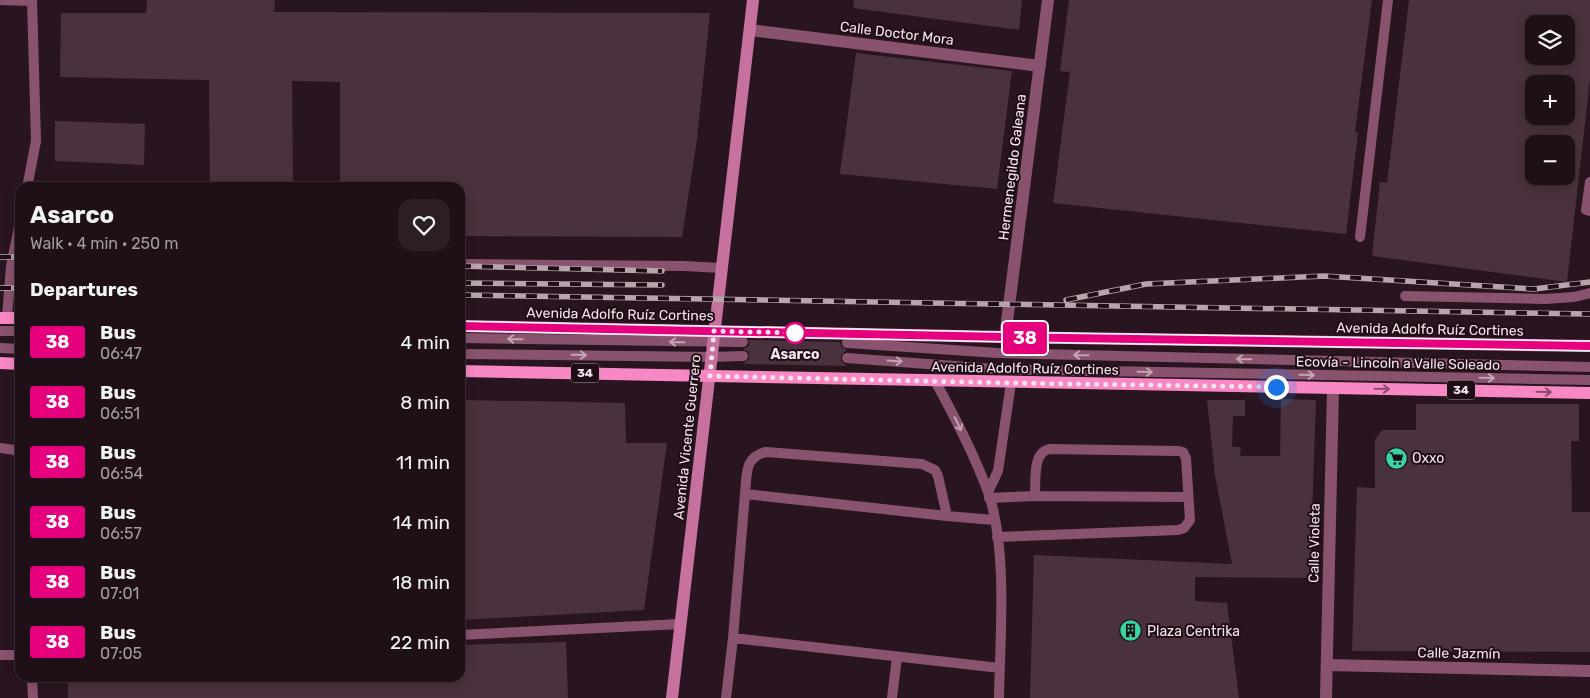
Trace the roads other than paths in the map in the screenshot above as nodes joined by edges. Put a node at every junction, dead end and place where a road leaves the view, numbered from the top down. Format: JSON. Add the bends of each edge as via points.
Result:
{"nodes":[{"id":1,"x":0,"y":0,"type":"edge"},
{"id":2,"x":32,"y":0,"type":"edge"},
{"id":3,"x":753,"y":0,"type":"edge"},
{"id":4,"x":1048,"y":0,"type":"edge"},
{"id":5,"x":1388,"y":0,"type":"edge"},
{"id":6,"x":750,"y":30,"type":"junction"},
{"id":7,"x":1040,"y":66,"type":"junction"},
{"id":8,"x":28,"y":182,"type":"edge"},
{"id":9,"x":1590,"y":182,"type":"edge"},
{"id":10,"x":1590,"y":210,"type":"edge"},
{"id":11,"x":1360,"y":237,"type":"dead end"},
{"id":12,"x":465,"y":264,"type":"edge"},
{"id":13,"x":721,"y":268,"type":"junction"},
{"id":14,"x":15,"y":270,"type":"edge"},
{"id":15,"x":1590,"y":294,"type":"edge"},
{"id":16,"x":1405,"y":296,"type":"dead end"},
{"id":17,"x":3,"y":318,"type":"edge"},
{"id":18,"x":465,"y":326,"type":"edge"},
{"id":19,"x":0,"y":331,"type":"edge"},
{"id":20,"x":15,"y":331,"type":"edge"},
{"id":21,"x":713,"y":337,"type":"junction"},
{"id":22,"x":1005,"y":337,"type":"junction"},
{"id":23,"x":465,"y":338,"type":"edge"},
{"id":24,"x":743,"y":342,"type":"dead end"},
{"id":25,"x":847,"y":343,"type":"dead end"},
{"id":26,"x":1590,"y":346,"type":"edge"},
{"id":27,"x":0,"y":348,"type":"edge"},
{"id":28,"x":15,"y":349,"type":"edge"},
{"id":29,"x":465,"y":354,"type":"edge"},
{"id":30,"x":743,"y":356,"type":"dead end"},
{"id":31,"x":711,"y":357,"type":"junction"},
{"id":32,"x":847,"y":358,"type":"dead end"},
{"id":33,"x":0,"y":363,"type":"edge"},
{"id":34,"x":15,"y":364,"type":"edge"},
{"id":35,"x":1590,"y":367,"type":"edge"},
{"id":36,"x":465,"y":371,"type":"edge"},
{"id":37,"x":710,"y":376,"type":"junction"},
{"id":38,"x":1590,"y":380,"type":"edge"},
{"id":39,"x":935,"y":381,"type":"junction"},
{"id":40,"x":1010,"y":383,"type":"junction"},
{"id":41,"x":1333,"y":388,"type":"junction"},
{"id":42,"x":1590,"y":393,"type":"edge"},
{"id":43,"x":0,"y":448,"type":"edge"},
{"id":44,"x":15,"y":450,"type":"edge"},
{"id":45,"x":745,"y":494,"type":"junction"},
{"id":46,"x":988,"y":495,"type":"junction"},
{"id":47,"x":1035,"y":496,"type":"junction"},
{"id":48,"x":1188,"y":497,"type":"junction"},
{"id":49,"x":947,"y":516,"type":"junction"},
{"id":50,"x":994,"y":520,"type":"junction"},
{"id":51,"x":997,"y":537,"type":"junction"},
{"id":52,"x":680,"y":624,"type":"junction"},
{"id":53,"x":465,"y":635,"type":"edge"},
{"id":54,"x":733,"y":638,"type":"junction"},
{"id":55,"x":0,"y":655,"type":"edge"},
{"id":56,"x":15,"y":655,"type":"edge"},
{"id":57,"x":897,"y":657,"type":"junction"},
{"id":58,"x":1328,"y":665,"type":"junction"},
{"id":59,"x":1000,"y":668,"type":"junction"},
{"id":60,"x":1590,"y":671,"type":"edge"},
{"id":61,"x":32,"y":682,"type":"edge"},
{"id":62,"x":33,"y":698,"type":"edge"},
{"id":63,"x":672,"y":698,"type":"edge"},
{"id":64,"x":726,"y":698,"type":"edge"},
{"id":65,"x":892,"y":698,"type":"edge"},
{"id":66,"x":999,"y":698,"type":"edge"},
{"id":67,"x":1326,"y":698,"type":"edge"}],
"edges":[{"from":1,"to":2,"type":"lane"},
{"from":2,"to":8,"type":"lane","via":[[36,142]]},
{"from":3,"to":6,"type":"main road","name":"Avenida Vicente Guerrero"},
{"from":4,"to":7,"type":"street","name":"Hermenegildo Galeana"},
{"from":5,"to":11,"type":"lane"},
{"from":6,"to":7,"type":"street","name":"Calle Doctor Mora"},
{"from":6,"to":13,"type":"main road","name":"Avenida Vicente Guerrero"},
{"from":7,"to":22,"type":"street","name":"Hermenegildo Galeana"},
{"from":9,"to":10,"type":"lane","via":[[1586,210]]},
{"from":12,"to":13,"type":"lane"},
{"from":13,"to":21,"type":"main road","name":"Avenida Vicente Guerrero"},
{"from":14,"to":17,"type":"lane"},
{"from":15,"to":16,"type":"lane","via":[[1545,299]]},
{"from":18,"to":21,"type":"main road","name":"Avenida Adolfo Ruíz Cortines"},
{"from":19,"to":20,"type":"lane"},
{"from":21,"to":22,"type":"main road","name":"Avenida Adolfo Ruíz Cortines"},
{"from":21,"to":23,"type":"lane","one_way":true},
{"from":21,"to":24,"type":"lane"},
{"from":21,"to":31,"type":"main road","name":"Avenida Vicente Guerrero"},
{"from":22,"to":26,"type":"main road","name":"Avenida Adolfo Ruíz Cortines"},
{"from":35,"to":25,"type":"lane","one_way":true,"via":[[998,353]]},
{"from":27,"to":28,"type":"lane"},
{"from":29,"to":31,"type":"lane","one_way":true},
{"from":30,"to":31,"type":"lane"},
{"from":31,"to":37,"type":"main road","name":"Avenida Vicente Guerrero"},
{"from":32,"to":38,"type":"lane","name":"Ecovía - Lincoln a Valle Soleado","one_way":true,"via":[[995,369]]},
{"from":33,"to":34,"type":"main road"},
{"from":36,"to":37,"type":"main road","name":"Avenida Adolfo Ruíz Cortines","number":"34"},
{"from":37,"to":39,"type":"main road","name":"Avenida Adolfo Ruíz Cortines","number":"34"},
{"from":37,"to":52,"type":"main road","name":"Avenida Vicente Guerrero"},
{"from":39,"to":40,"type":"main road","name":"Avenida Adolfo Ruíz Cortines","number":"34"},
{"from":39,"to":46,"type":"lane","one_way":true,"via":[[960,427]]},
{"from":40,"to":41,"type":"main road","name":"Avenida Adolfo Ruíz Cortines","number":"34"},
{"from":40,"to":46,"type":"lane","via":[[998,471]]},
{"from":41,"to":42,"type":"main road","name":"Avenida Adolfo Ruíz Cortines","number":"34","one_way":true},
{"from":41,"to":58,"type":"street","name":"Calle Violeta"},
{"from":43,"to":44,"type":"lane"},
{"from":45,"to":49,"type":"lane"},
{"from":45,"to":49,"type":"lane","via":[[748,465],[756,455],[766,452],[922,464],[935,470],[938,476]]},
{"from":45,"to":54,"type":"lane"},
{"from":46,"to":47,"type":"lane"},
{"from":46,"to":50,"type":"lane"},
{"from":47,"to":48,"type":"lane"},
{"from":47,"to":48,"type":"lane","via":[[1037,460],[1043,450],[1049,449],[1183,452]]},
{"from":48,"to":51,"type":"lane","via":[[1190,520],[1178,530]]},
{"from":49,"to":50,"type":"lane"},
{"from":50,"to":51,"type":"lane"},
{"from":51,"to":59,"type":"lane"},
{"from":52,"to":53,"type":"lane"},
{"from":52,"to":63,"type":"main road","name":"Avenida Vicente Guerrero"},
{"from":54,"to":57,"type":"lane"},
{"from":54,"to":64,"type":"lane"},
{"from":55,"to":56,"type":"lane"},
{"from":57,"to":59,"type":"lane"},
{"from":57,"to":65,"type":"lane"},
{"from":58,"to":60,"type":"street","name":"Calle Jazmín"},
{"from":58,"to":67,"type":"street","name":"Calle Violeta"},
{"from":59,"to":66,"type":"lane"},
{"from":61,"to":62,"type":"lane"}]}
